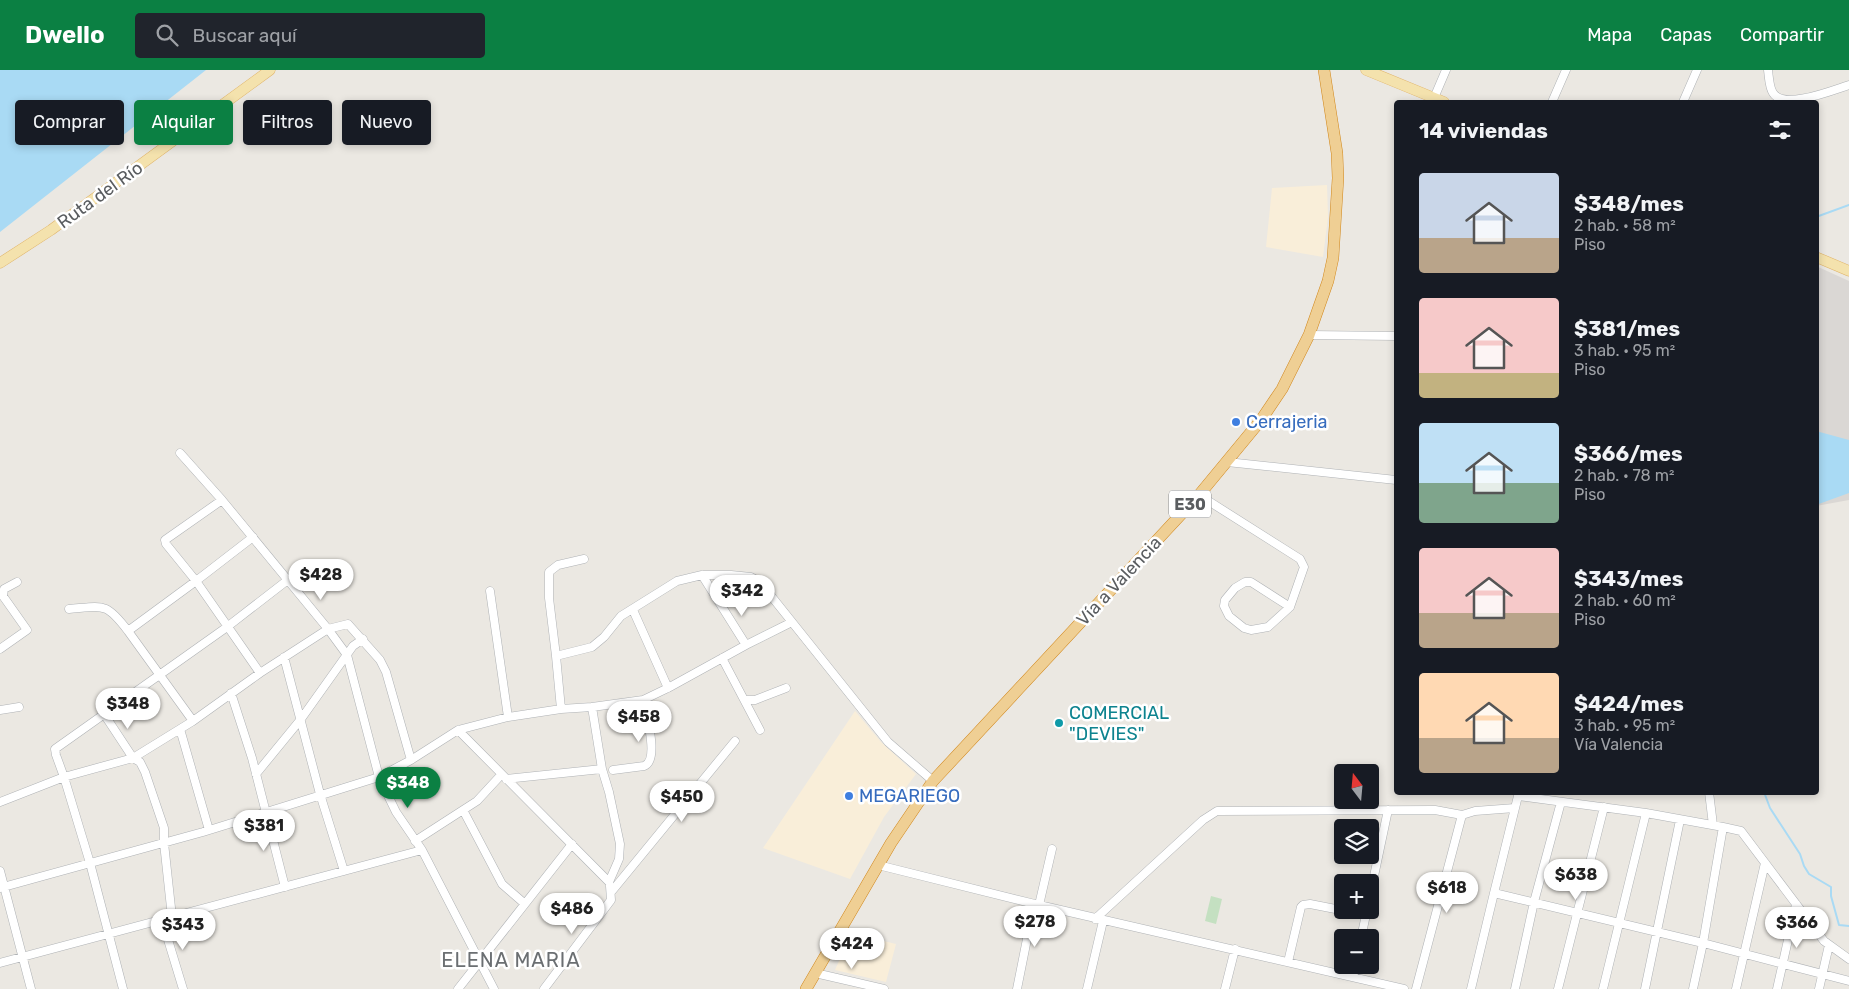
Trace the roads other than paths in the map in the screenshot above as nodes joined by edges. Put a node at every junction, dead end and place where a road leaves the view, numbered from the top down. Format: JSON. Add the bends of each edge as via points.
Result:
{"nodes":[{"id":1,"x":270,"y":70,"type":"edge"},
{"id":2,"x":1324,"y":70,"type":"edge"},
{"id":3,"x":1366,"y":70,"type":"edge"},
{"id":4,"x":1446,"y":70,"type":"edge"},
{"id":5,"x":1566,"y":70,"type":"edge"},
{"id":6,"x":1768,"y":70,"type":"edge"},
{"id":7,"x":1695,"y":71,"type":"edge"},
{"id":8,"x":1849,"y":85,"type":"edge"},
{"id":9,"x":1439,"y":100,"type":"edge"},
{"id":10,"x":1553,"y":100,"type":"edge"},
{"id":11,"x":1684,"y":100,"type":"edge"},
{"id":12,"x":1785,"y":100,"type":"edge"},
{"id":13,"x":1800,"y":100,"type":"edge"},
{"id":14,"x":1819,"y":258,"type":"edge"},
{"id":15,"x":0,"y":263,"type":"edge"},
{"id":16,"x":1849,"y":271,"type":"edge"},
{"id":17,"x":1309,"y":335,"type":"junction"},
{"id":18,"x":1394,"y":336,"type":"edge"},
{"id":19,"x":180,"y":454,"type":"dead end"},
{"id":20,"x":1227,"y":462,"type":"junction"},
{"id":21,"x":1394,"y":480,"type":"edge"},
{"id":22,"x":1199,"y":495,"type":"junction"},
{"id":23,"x":222,"y":500,"type":"junction"},
{"id":24,"x":253,"y":537,"type":"junction"},
{"id":25,"x":584,"y":559,"type":"dead end"},
{"id":26,"x":702,"y":575,"type":"junction"},
{"id":27,"x":289,"y":579,"type":"junction"},
{"id":28,"x":196,"y":580,"type":"junction"},
{"id":29,"x":17,"y":582,"type":"dead end"},
{"id":30,"x":490,"y":590,"type":"dead end"},
{"id":31,"x":1290,"y":607,"type":"junction"},
{"id":32,"x":69,"y":609,"type":"dead end"},
{"id":33,"x":632,"y":610,"type":"junction"},
{"id":34,"x":792,"y":622,"type":"junction"},
{"id":35,"x":227,"y":626,"type":"junction"},
{"id":36,"x":328,"y":629,"type":"junction"},
{"id":37,"x":128,"y":631,"type":"junction"},
{"id":38,"x":363,"y":639,"type":"junction"},
{"id":39,"x":746,"y":645,"type":"junction"},
{"id":40,"x":0,"y":649,"type":"edge"},
{"id":41,"x":347,"y":655,"type":"junction"},
{"id":42,"x":556,"y":656,"type":"junction"},
{"id":43,"x":284,"y":657,"type":"junction"},
{"id":44,"x":722,"y":658,"type":"junction"},
{"id":45,"x":260,"y":673,"type":"junction"},
{"id":46,"x":159,"y":676,"type":"junction"},
{"id":47,"x":668,"y":688,"type":"junction"},
{"id":48,"x":786,"y":688,"type":"dead end"},
{"id":49,"x":231,"y":693,"type":"junction"},
{"id":50,"x":643,"y":700,"type":"junction"},
{"id":51,"x":745,"y":700,"type":"junction"},
{"id":52,"x":19,"y":707,"type":"dead end"},
{"id":53,"x":592,"y":707,"type":"junction"},
{"id":54,"x":561,"y":709,"type":"junction"},
{"id":55,"x":0,"y":710,"type":"edge"},
{"id":56,"x":104,"y":714,"type":"junction"},
{"id":57,"x":508,"y":717,"type":"junction"},
{"id":58,"x":301,"y":719,"type":"junction"},
{"id":59,"x":192,"y":722,"type":"junction"},
{"id":60,"x":180,"y":729,"type":"junction"},
{"id":61,"x":458,"y":730,"type":"junction"},
{"id":62,"x":760,"y":730,"type":"dead end"},
{"id":63,"x":735,"y":742,"type":"dead end"},
{"id":64,"x":133,"y":758,"type":"junction"},
{"id":65,"x":411,"y":760,"type":"junction"},
{"id":66,"x":602,"y":769,"type":"junction"},
{"id":67,"x":613,"y":770,"type":"dead end"},
{"id":68,"x":256,"y":774,"type":"junction"},
{"id":69,"x":379,"y":776,"type":"junction"},
{"id":70,"x":64,"y":777,"type":"junction"},
{"id":71,"x":503,"y":777,"type":"junction"},
{"id":72,"x":932,"y":781,"type":"junction"},
{"id":73,"x":320,"y":794,"type":"junction"},
{"id":74,"x":1710,"y":795,"type":"edge"},
{"id":75,"x":0,"y":802,"type":"edge"},
{"id":76,"x":1561,"y":802,"type":"junction"},
{"id":77,"x":1515,"y":808,"type":"junction"},
{"id":78,"x":1604,"y":808,"type":"junction"},
{"id":79,"x":463,"y":810,"type":"junction"},
{"id":80,"x":1388,"y":810,"type":"junction"},
{"id":81,"x":266,"y":811,"type":"junction"},
{"id":82,"x":1646,"y":813,"type":"junction"},
{"id":83,"x":1462,"y":815,"type":"junction"},
{"id":84,"x":1680,"y":820,"type":"junction"},
{"id":85,"x":1713,"y":825,"type":"junction"},
{"id":86,"x":1723,"y":827,"type":"junction"},
{"id":87,"x":209,"y":830,"type":"junction"},
{"id":88,"x":415,"y":841,"type":"junction"},
{"id":89,"x":164,"y":843,"type":"junction"},
{"id":90,"x":572,"y":844,"type":"junction"},
{"id":91,"x":620,"y":844,"type":"junction"},
{"id":92,"x":1052,"y":849,"type":"dead end"},
{"id":93,"x":422,"y":850,"type":"junction"},
{"id":94,"x":90,"y":863,"type":"junction"},
{"id":95,"x":1765,"y":863,"type":"junction"},
{"id":96,"x":878,"y":865,"type":"junction"},
{"id":97,"x":0,"y":871,"type":"edge"},
{"id":98,"x":344,"y":871,"type":"junction"},
{"id":99,"x":625,"y":874,"type":"junction"},
{"id":100,"x":1374,"y":874,"type":"edge"},
{"id":101,"x":609,"y":882,"type":"junction"},
{"id":102,"x":285,"y":886,"type":"junction"},
{"id":103,"x":2,"y":887,"type":"edge"},
{"id":104,"x":612,"y":890,"type":"junction"},
{"id":105,"x":1494,"y":893,"type":"junction"},
{"id":106,"x":1534,"y":902,"type":"junction"},
{"id":107,"x":525,"y":904,"type":"junction"},
{"id":108,"x":1037,"y":904,"type":"junction"},
{"id":109,"x":1796,"y":904,"type":"junction"},
{"id":110,"x":1334,"y":908,"type":"edge"},
{"id":111,"x":1576,"y":912,"type":"junction"},
{"id":112,"x":172,"y":917,"type":"junction"},
{"id":113,"x":162,"y":920,"type":"junction"},
{"id":114,"x":1099,"y":920,"type":"junction"},
{"id":115,"x":1618,"y":923,"type":"junction"},
{"id":116,"x":1656,"y":932,"type":"junction"},
{"id":117,"x":108,"y":934,"type":"junction"},
{"id":118,"x":1703,"y":944,"type":"junction"},
{"id":119,"x":1829,"y":945,"type":"junction"},
{"id":120,"x":1235,"y":949,"type":"junction"},
{"id":121,"x":1744,"y":954,"type":"junction"},
{"id":122,"x":23,"y":957,"type":"junction"},
{"id":123,"x":1849,"y":959,"type":"edge"},
{"id":124,"x":1288,"y":962,"type":"junction"},
{"id":125,"x":0,"y":963,"type":"edge"},
{"id":126,"x":479,"y":963,"type":"junction"},
{"id":127,"x":1782,"y":964,"type":"junction"},
{"id":128,"x":816,"y":973,"type":"junction"},
{"id":129,"x":1354,"y":974,"type":"edge"},
{"id":130,"x":1822,"y":974,"type":"junction"},
{"id":131,"x":1353,"y":977,"type":"junction"},
{"id":132,"x":1849,"y":981,"type":"edge"},
{"id":133,"x":31,"y":989,"type":"edge"},
{"id":134,"x":123,"y":989,"type":"edge"},
{"id":135,"x":183,"y":989,"type":"edge"},
{"id":136,"x":458,"y":989,"type":"edge"},
{"id":137,"x":494,"y":989,"type":"edge"},
{"id":138,"x":544,"y":989,"type":"edge"},
{"id":139,"x":806,"y":989,"type":"edge"},
{"id":140,"x":884,"y":989,"type":"edge"},
{"id":141,"x":1017,"y":989,"type":"edge"},
{"id":142,"x":1087,"y":989,"type":"edge"},
{"id":143,"x":1226,"y":989,"type":"edge"},
{"id":144,"x":1404,"y":989,"type":"edge"},
{"id":145,"x":1416,"y":989,"type":"edge"},
{"id":146,"x":1471,"y":989,"type":"edge"},
{"id":147,"x":1515,"y":989,"type":"edge"},
{"id":148,"x":1558,"y":989,"type":"edge"},
{"id":149,"x":1603,"y":989,"type":"edge"},
{"id":150,"x":1645,"y":989,"type":"edge"},
{"id":151,"x":1693,"y":989,"type":"edge"},
{"id":152,"x":1736,"y":989,"type":"edge"},
{"id":153,"x":1777,"y":989,"type":"edge"},
{"id":154,"x":1819,"y":989,"type":"edge"}],
"edges":[{"from":1,"to":15,"type":"main road","name":"Ruta del Río","via":[[59,224]]},
{"from":2,"to":17,"type":"highway","name":"Vía a Valencia","number":"E30","via":[[1337,153],[1337,201],[1333,258]]},
{"from":3,"to":9,"type":"main road"},
{"from":4,"to":9,"type":"street"},
{"from":5,"to":10,"type":"street"},
{"from":6,"to":12,"type":"street","via":[[1774,96]]},
{"from":7,"to":11,"type":"street"},
{"from":8,"to":13,"type":"street"},
{"from":14,"to":16,"type":"main road"},
{"from":17,"to":18,"type":"street"},
{"from":17,"to":20,"type":"highway","name":"Vía a Valencia","number":"E30","via":[[1272,404]]},
{"from":19,"to":23,"type":"street"},
{"from":20,"to":21,"type":"street"},
{"from":20,"to":22,"type":"highway","name":"Vía a Valencia","number":"E30"},
{"from":22,"to":31,"type":"street","via":[[1300,559],[1304,571]]},
{"from":22,"to":72,"type":"highway","name":"Vía a Valencia","number":"E30"},
{"from":23,"to":24,"type":"street"},
{"from":23,"to":28,"type":"street","via":[[165,540]]},
{"from":24,"to":27,"type":"street"},
{"from":24,"to":28,"type":"street"},
{"from":25,"to":42,"type":"street","via":[[558,565],[550,572],[549,598]]},
{"from":26,"to":33,"type":"street","via":[[671,584]]},
{"from":26,"to":34,"type":"street","via":[[756,579]]},
{"from":26,"to":39,"type":"street"},
{"from":27,"to":35,"type":"street"},
{"from":27,"to":36,"type":"street"},
{"from":28,"to":35,"type":"street"},
{"from":28,"to":37,"type":"street"},
{"from":29,"to":40,"type":"street","via":[[4,589],[3,596],[27,630]]},
{"from":30,"to":57,"type":"street"},
{"from":31,"to":31,"type":"street","via":[[1268,627],[1252,630],[1228,616],[1224,606],[1235,588],[1251,582]]},
{"from":32,"to":37,"type":"street","via":[[108,609]]},
{"from":33,"to":42,"type":"street","via":[[621,616],[592,648]]},
{"from":33,"to":47,"type":"street"},
{"from":34,"to":39,"type":"street"},
{"from":34,"to":72,"type":"street","via":[[888,742]]},
{"from":35,"to":45,"type":"street"},
{"from":35,"to":46,"type":"street"},
{"from":36,"to":38,"type":"street","via":[[348,624]]},
{"from":36,"to":41,"type":"street"},
{"from":36,"to":43,"type":"street"},
{"from":37,"to":46,"type":"street"},
{"from":38,"to":41,"type":"street"},
{"from":38,"to":65,"type":"street","via":[[384,665]]},
{"from":39,"to":44,"type":"street"},
{"from":41,"to":58,"type":"street"},
{"from":41,"to":69,"type":"street"},
{"from":42,"to":54,"type":"street"},
{"from":43,"to":45,"type":"street"},
{"from":43,"to":58,"type":"street"},
{"from":44,"to":47,"type":"street"},
{"from":44,"to":51,"type":"street"},
{"from":45,"to":49,"type":"street"},
{"from":46,"to":56,"type":"street"},
{"from":46,"to":59,"type":"street"},
{"from":47,"to":50,"type":"street"},
{"from":48,"to":51,"type":"street","via":[[755,700]]},
{"from":49,"to":59,"type":"street"},
{"from":49,"to":68,"type":"street"},
{"from":50,"to":53,"type":"street"},
{"from":50,"to":67,"type":"street","via":[[652,747],[651,760],[644,766]]},
{"from":51,"to":62,"type":"street"},
{"from":52,"to":55,"type":"street"},
{"from":53,"to":54,"type":"street"},
{"from":53,"to":66,"type":"street"},
{"from":54,"to":57,"type":"street"},
{"from":56,"to":64,"type":"street"},
{"from":56,"to":70,"type":"street","via":[[55,749]]},
{"from":57,"to":61,"type":"street"},
{"from":58,"to":68,"type":"street"},
{"from":58,"to":73,"type":"street"},
{"from":59,"to":60,"type":"street"},
{"from":60,"to":64,"type":"street"},
{"from":60,"to":87,"type":"street"},
{"from":61,"to":65,"type":"street"},
{"from":61,"to":71,"type":"street"},
{"from":63,"to":99,"type":"street"},
{"from":64,"to":70,"type":"street"},
{"from":64,"to":89,"type":"street","via":[[140,762],[145,772],[164,828]]},
{"from":65,"to":69,"type":"street"},
{"from":66,"to":71,"type":"street"},
{"from":66,"to":91,"type":"street"},
{"from":68,"to":81,"type":"street"},
{"from":69,"to":73,"type":"street"},
{"from":69,"to":88,"type":"street","via":[[396,812]]},
{"from":70,"to":75,"type":"street"},
{"from":70,"to":94,"type":"street"},
{"from":71,"to":79,"type":"street"},
{"from":71,"to":90,"type":"street"},
{"from":72,"to":96,"type":"highway","name":"Vía a Valencia","number":"E30"},
{"from":73,"to":81,"type":"street"},
{"from":73,"to":98,"type":"street"},
{"from":74,"to":85,"type":"street"},
{"from":76,"to":77,"type":"street","via":[[1518,796]]},
{"from":76,"to":78,"type":"street"},
{"from":76,"to":106,"type":"street"},
{"from":77,"to":83,"type":"street"},
{"from":77,"to":105,"type":"street"},
{"from":78,"to":82,"type":"street"},
{"from":78,"to":111,"type":"street"},
{"from":79,"to":88,"type":"street"},
{"from":79,"to":107,"type":"street","via":[[502,884]]},
{"from":80,"to":83,"type":"street","via":[[1435,810]]},
{"from":80,"to":100,"type":"street"},
{"from":80,"to":114,"type":"street","via":[[1217,811],[1202,820]]},
{"from":81,"to":87,"type":"street"},
{"from":81,"to":102,"type":"street"},
{"from":82,"to":84,"type":"street"},
{"from":82,"to":115,"type":"street"},
{"from":83,"to":145,"type":"street"},
{"from":84,"to":85,"type":"street"},
{"from":84,"to":116,"type":"street"},
{"from":85,"to":86,"type":"street"},
{"from":86,"to":95,"type":"street","via":[[1741,831]]},
{"from":86,"to":118,"type":"street"},
{"from":87,"to":89,"type":"street"},
{"from":88,"to":93,"type":"street"},
{"from":89,"to":94,"type":"street"},
{"from":89,"to":112,"type":"street"},
{"from":90,"to":101,"type":"street"},
{"from":90,"to":107,"type":"street"},
{"from":91,"to":99,"type":"street"},
{"from":91,"to":101,"type":"street","via":[[619,859]]},
{"from":92,"to":108,"type":"street"},
{"from":93,"to":98,"type":"street"},
{"from":93,"to":126,"type":"street"},
{"from":94,"to":103,"type":"street"},
{"from":94,"to":117,"type":"street"},
{"from":95,"to":109,"type":"street"},
{"from":95,"to":121,"type":"street"},
{"from":96,"to":108,"type":"street"},
{"from":96,"to":128,"type":"highway","number":"E30"},
{"from":97,"to":103,"type":"street"},
{"from":98,"to":102,"type":"street"},
{"from":99,"to":104,"type":"street"},
{"from":101,"to":104,"type":"street"},
{"from":102,"to":112,"type":"street"},
{"from":103,"to":122,"type":"street"},
{"from":104,"to":138,"type":"street","via":[[611,900]]},
{"from":105,"to":106,"type":"street"},
{"from":105,"to":146,"type":"street"},
{"from":106,"to":111,"type":"street"},
{"from":106,"to":147,"type":"street"},
{"from":107,"to":126,"type":"street"},
{"from":108,"to":114,"type":"street"},
{"from":108,"to":141,"type":"street"},
{"from":109,"to":119,"type":"street"},
{"from":109,"to":127,"type":"street"},
{"from":110,"to":124,"type":"street","via":[[1310,904],[1301,907]]},
{"from":111,"to":115,"type":"street"},
{"from":111,"to":148,"type":"street"},
{"from":112,"to":113,"type":"street"},
{"from":113,"to":117,"type":"street"},
{"from":113,"to":135,"type":"street"},
{"from":114,"to":120,"type":"street"},
{"from":114,"to":142,"type":"street"},
{"from":115,"to":116,"type":"street"},
{"from":115,"to":149,"type":"street"},
{"from":116,"to":118,"type":"street"},
{"from":116,"to":150,"type":"street"},
{"from":117,"to":122,"type":"street"},
{"from":117,"to":134,"type":"street"},
{"from":118,"to":121,"type":"street"},
{"from":118,"to":151,"type":"street"},
{"from":119,"to":123,"type":"street"},
{"from":119,"to":130,"type":"street"},
{"from":120,"to":124,"type":"street"},
{"from":120,"to":143,"type":"street"},
{"from":121,"to":127,"type":"street"},
{"from":121,"to":152,"type":"street"},
{"from":122,"to":125,"type":"street"},
{"from":122,"to":133,"type":"street"},
{"from":124,"to":131,"type":"street"},
{"from":126,"to":136,"type":"street"},
{"from":126,"to":137,"type":"street"},
{"from":127,"to":130,"type":"street"},
{"from":127,"to":153,"type":"street"},
{"from":128,"to":139,"type":"highway","number":"E30"},
{"from":128,"to":140,"type":"street"},
{"from":129,"to":131,"type":"street"},
{"from":130,"to":132,"type":"street"},
{"from":130,"to":154,"type":"street"},
{"from":131,"to":144,"type":"street"}]}
